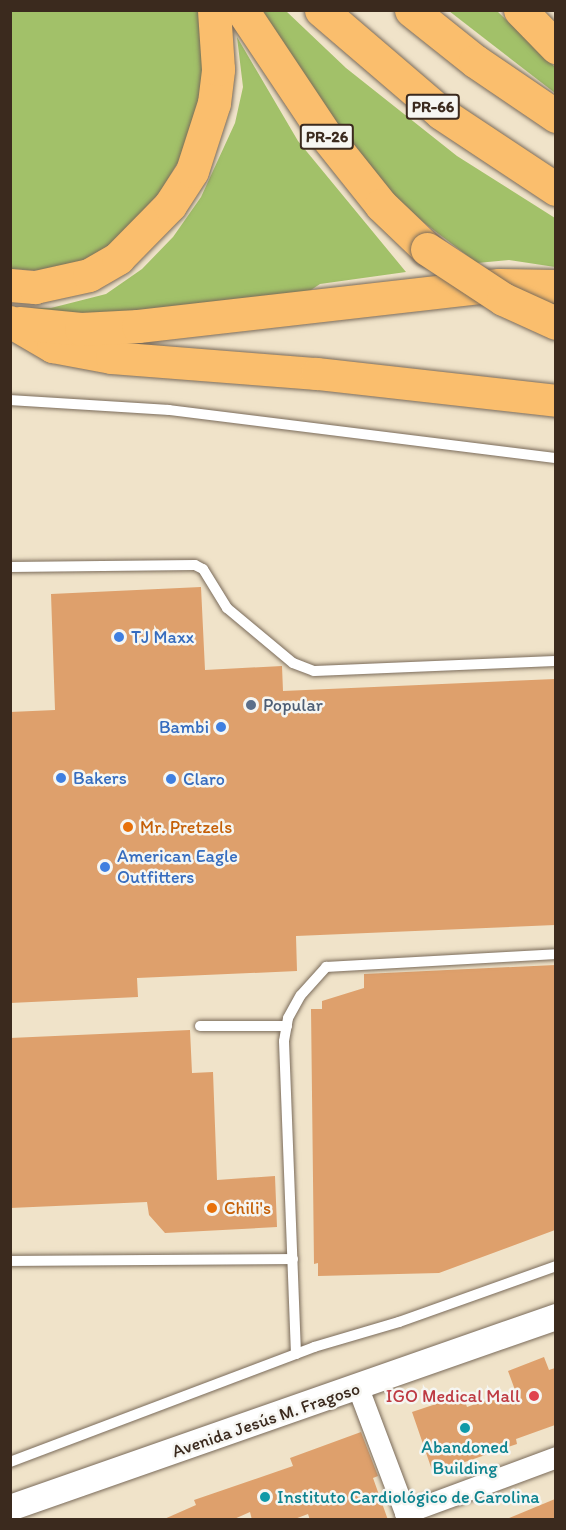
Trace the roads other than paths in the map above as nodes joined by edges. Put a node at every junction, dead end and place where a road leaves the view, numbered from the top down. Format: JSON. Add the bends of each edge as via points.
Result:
{"nodes":[{"id":1,"x":214,"y":10,"type":"edge"},
{"id":2,"x":243,"y":10,"type":"edge"},
{"id":3,"x":321,"y":10,"type":"edge"},
{"id":4,"x":411,"y":10,"type":"edge"},
{"id":5,"x":520,"y":10,"type":"edge"},
{"id":6,"x":555,"y":27,"type":"edge"},
{"id":7,"x":555,"y":47,"type":"edge"},
{"id":8,"x":555,"y":116,"type":"edge"},
{"id":9,"x":555,"y":189,"type":"edge"},
{"id":10,"x":10,"y":285,"type":"edge"},
{"id":11,"x":555,"y":286,"type":"edge"},
{"id":12,"x":15,"y":323,"type":"edge"},
{"id":13,"x":555,"y":323,"type":"edge"},
{"id":14,"x":10,"y":400,"type":"edge"},
{"id":15,"x":555,"y":401,"type":"edge"},
{"id":16,"x":555,"y":458,"type":"edge"},
{"id":17,"x":10,"y":567,"type":"edge"},
{"id":18,"x":555,"y":660,"type":"edge"},
{"id":19,"x":555,"y":954,"type":"edge"},
{"id":20,"x":200,"y":1026,"type":"dead end"},
{"id":21,"x":287,"y":1026,"type":"junction"},
{"id":22,"x":292,"y":1259,"type":"junction"},
{"id":23,"x":10,"y":1261,"type":"edge"},
{"id":24,"x":555,"y":1266,"type":"edge"},
{"id":25,"x":555,"y":1317,"type":"edge"},
{"id":26,"x":296,"y":1354,"type":"junction"},
{"id":27,"x":358,"y":1388,"type":"junction"},
{"id":28,"x":555,"y":1457,"type":"edge"},
{"id":29,"x":10,"y":1462,"type":"edge"},
{"id":30,"x":10,"y":1508,"type":"edge"},
{"id":31,"x":406,"y":1516,"type":"edge"}],
"edges":[{"from":1,"to":10,"type":"highway","via":[[218,69],[214,103],[192,171],[170,205],[118,258],[89,274],[35,287]]},
{"from":2,"to":13,"type":"highway","number":"PR-26","bridge":true,"via":[[326,136],[381,204],[428,249],[503,299]]},
{"from":3,"to":9,"type":"highway","number":"PR-66","via":[[441,113]]},
{"from":4,"to":8,"type":"highway","via":[[475,61]]},
{"from":5,"to":6,"type":"highway"},
{"from":5,"to":7,"type":"highway"},
{"from":11,"to":12,"type":"highway","via":[[499,285],[138,326],[81,329]]},
{"from":12,"to":15,"type":"main road","via":[[53,347],[112,358],[316,374]]},
{"from":14,"to":16,"type":"lane","via":[[169,410]]},
{"from":17,"to":18,"type":"lane","via":[[195,565],[202,569],[227,608],[293,663],[314,671]]},
{"from":19,"to":21,"type":"lane","via":[[326,967],[301,995]]},
{"from":20,"to":21,"type":"lane"},
{"from":21,"to":22,"type":"lane","via":[[284,1041]]},
{"from":22,"to":23,"type":"lane"},
{"from":22,"to":26,"type":"lane"},
{"from":24,"to":26,"type":"lane"},
{"from":25,"to":27,"type":"street","name":"Avenida Jesús M. Fragoso"},
{"from":26,"to":29,"type":"lane"},
{"from":27,"to":30,"type":"street","name":"Avenida Jesús M. Fragoso"},
{"from":27,"to":31,"type":"street"},
{"from":28,"to":31,"type":"street"}]}
